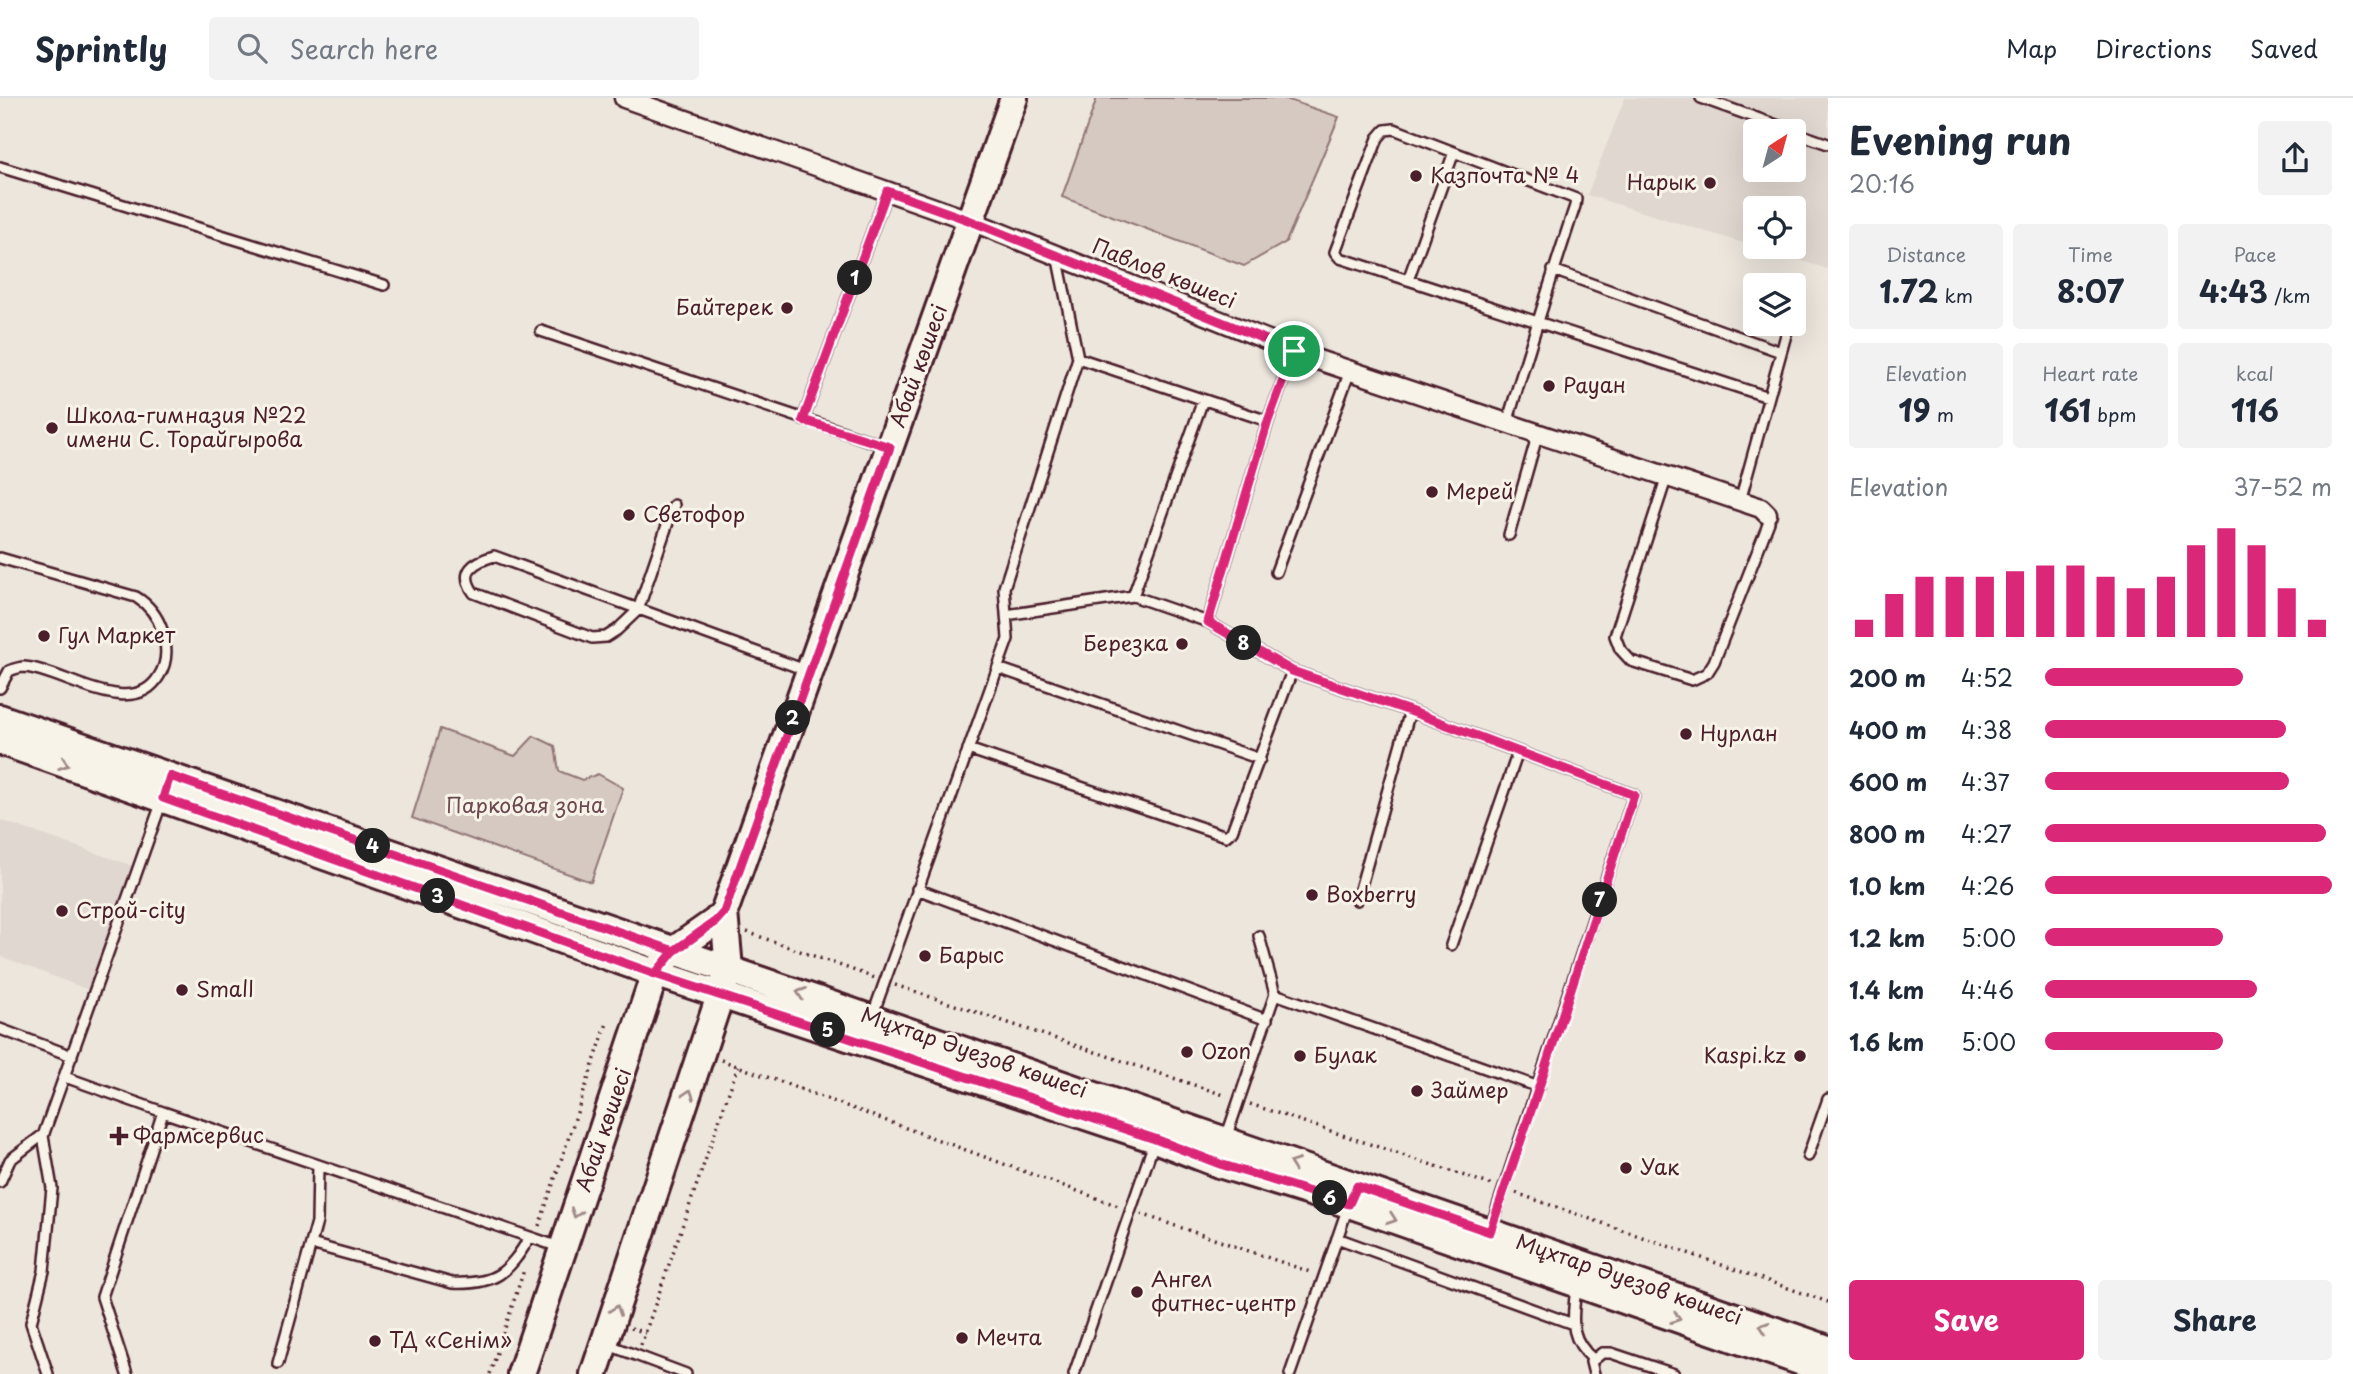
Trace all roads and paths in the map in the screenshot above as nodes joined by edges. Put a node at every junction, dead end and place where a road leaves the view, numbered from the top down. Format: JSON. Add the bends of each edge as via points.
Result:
{"nodes":[{"id":1,"x":624,"y":98,"type":"edge"},
{"id":2,"x":1014,"y":98,"type":"edge"},
{"id":3,"x":1701,"y":98,"type":"edge"},
{"id":4,"x":1760,"y":119,"type":"edge"},
{"id":5,"x":1806,"y":136,"type":"edge"},
{"id":6,"x":1828,"y":144,"type":"edge"},
{"id":7,"x":1454,"y":152,"type":"junction"},
{"id":8,"x":0,"y":167,"type":"edge"},
{"id":9,"x":887,"y":191,"type":"junction"},
{"id":10,"x":971,"y":221,"type":"junction"},
{"id":11,"x":1057,"y":256,"type":"junction"},
{"id":12,"x":1553,"y":270,"type":"junction"},
{"id":13,"x":1408,"y":280,"type":"junction"},
{"id":14,"x":384,"y":285,"type":"dead end"},
{"id":15,"x":1538,"y":322,"type":"junction"},
{"id":16,"x":541,"y":331,"type":"dead end"},
{"id":17,"x":1786,"y":336,"type":"edge"},
{"id":18,"x":1294,"y":351,"type":"junction"},
{"id":19,"x":1782,"y":352,"type":"junction"},
{"id":20,"x":1079,"y":358,"type":"junction"},
{"id":21,"x":1350,"y":371,"type":"junction"},
{"id":22,"x":1768,"y":397,"type":"junction"},
{"id":23,"x":1203,"y":400,"type":"junction"},
{"id":24,"x":803,"y":420,"type":"junction"},
{"id":25,"x":1268,"y":421,"type":"junction"},
{"id":26,"x":1507,"y":423,"type":"junction"},
{"id":27,"x":1538,"y":433,"type":"junction"},
{"id":28,"x":890,"y":447,"type":"junction"},
{"id":29,"x":1667,"y":476,"type":"junction"},
{"id":30,"x":1740,"y":501,"type":"junction"},
{"id":31,"x":674,"y":505,"type":"dead end"},
{"id":32,"x":1767,"y":514,"type":"joint"},
{"id":33,"x":1510,"y":535,"type":"dead end"},
{"id":34,"x":0,"y":558,"type":"edge"},
{"id":35,"x":1276,"y":572,"type":"dead end"},
{"id":36,"x":1133,"y":596,"type":"junction"},
{"id":37,"x":638,"y":610,"type":"junction"},
{"id":38,"x":1006,"y":615,"type":"junction"},
{"id":39,"x":1208,"y":622,"type":"junction"},
{"id":40,"x":998,"y":668,"type":"junction"},
{"id":41,"x":1292,"y":671,"type":"junction"},
{"id":42,"x":810,"y":672,"type":"junction"},
{"id":43,"x":0,"y":688,"type":"edge"},
{"id":44,"x":1410,"y":711,"type":"junction"},
{"id":45,"x":0,"y":718,"type":"edge"},
{"id":46,"x":0,"y":741,"type":"edge"},
{"id":47,"x":968,"y":749,"type":"junction"},
{"id":48,"x":1518,"y":752,"type":"junction"},
{"id":49,"x":1260,"y":758,"type":"junction"},
{"id":50,"x":167,"y":787,"type":"junction"},
{"id":51,"x":917,"y":889,"type":"junction"},
{"id":52,"x":1357,"y":900,"type":"dead end"},
{"id":53,"x":726,"y":918,"type":"junction"},
{"id":54,"x":1259,"y":936,"type":"dead end"},
{"id":55,"x":1451,"y":945,"type":"dead end"},
{"id":56,"x":674,"y":951,"type":"junction"},
{"id":57,"x":729,"y":969,"type":"junction"},
{"id":58,"x":655,"y":974,"type":"junction"},
{"id":59,"x":884,"y":981,"type":"junction"},
{"id":60,"x":721,"y":994,"type":"junction"},
{"id":61,"x":1275,"y":995,"type":"junction"},
{"id":62,"x":1267,"y":1020,"type":"junction"},
{"id":63,"x":607,"y":1023,"type":"dead end"},
{"id":64,"x":0,"y":1029,"type":"edge"},
{"id":65,"x":867,"y":1030,"type":"junction"},
{"id":66,"x":702,"y":1053,"type":"junction"},
{"id":67,"x":72,"y":1056,"type":"junction"},
{"id":68,"x":738,"y":1066,"type":"junction"},
{"id":69,"x":65,"y":1077,"type":"junction"},
{"id":70,"x":1539,"y":1087,"type":"junction"},
{"id":71,"x":1828,"y":1099,"type":"edge"},
{"id":72,"x":1239,"y":1100,"type":"junction"},
{"id":73,"x":163,"y":1112,"type":"junction"},
{"id":74,"x":1158,"y":1129,"type":"junction"},
{"id":75,"x":44,"y":1134,"type":"junction"},
{"id":76,"x":1223,"y":1152,"type":"junction"},
{"id":77,"x":1808,"y":1156,"type":"dead end"},
{"id":78,"x":318,"y":1165,"type":"junction"},
{"id":79,"x":0,"y":1182,"type":"edge"},
{"id":80,"x":1505,"y":1189,"type":"junction"},
{"id":81,"x":1353,"y":1195,"type":"junction"},
{"id":82,"x":1129,"y":1210,"type":"junction"},
{"id":83,"x":1490,"y":1232,"type":"junction"},
{"id":84,"x":532,"y":1238,"type":"junction"},
{"id":85,"x":1338,"y":1238,"type":"junction"},
{"id":86,"x":311,"y":1244,"type":"junction"},
{"id":87,"x":564,"y":1249,"type":"junction"},
{"id":88,"x":1325,"y":1277,"type":"junction"},
{"id":89,"x":1576,"y":1283,"type":"junction"},
{"id":90,"x":1828,"y":1302,"type":"edge"},
{"id":91,"x":1573,"y":1324,"type":"junction"},
{"id":92,"x":605,"y":1344,"type":"junction"},
{"id":93,"x":1828,"y":1349,"type":"edge"},
{"id":94,"x":638,"y":1356,"type":"junction"},
{"id":95,"x":1593,"y":1359,"type":"junction"},
{"id":96,"x":278,"y":1363,"type":"dead end"},
{"id":97,"x":1828,"y":1371,"type":"edge"},
{"id":98,"x":48,"y":1374,"type":"edge"},
{"id":99,"x":127,"y":1374,"type":"edge"},
{"id":100,"x":490,"y":1374,"type":"edge"},
{"id":101,"x":521,"y":1374,"type":"edge"},
{"id":102,"x":594,"y":1374,"type":"edge"},
{"id":103,"x":686,"y":1374,"type":"edge"},
{"id":104,"x":1074,"y":1374,"type":"edge"},
{"id":105,"x":1290,"y":1374,"type":"edge"},
{"id":106,"x":1594,"y":1374,"type":"edge"},
{"id":107,"x":1674,"y":1374,"type":"edge"}],
"edges":[{"from":1,"to":9,"type":"street","name":"Павлов көшесі"},
{"from":2,"to":10,"type":"main road","name":"Абай көшесі"},
{"from":3,"to":4,"type":"lane"},
{"from":5,"to":6,"type":"lane"},
{"from":7,"to":12,"type":"lane","via":[[1576,199]]},
{"from":7,"to":13,"type":"lane"},
{"from":7,"to":13,"type":"lane","via":[[1394,129],[1385,130],[1335,252],[1340,258]]},
{"from":8,"to":14,"type":"lane"},
{"from":9,"to":10,"type":"street","name":"Павлов көшесі"},
{"from":9,"to":24,"type":"lane"},
{"from":10,"to":11,"type":"street","name":"Павлов көшесі"},
{"from":10,"to":28,"type":"main road","name":"Абай көшесі"},
{"from":11,"to":18,"type":"street","name":"Павлов көшесі"},
{"from":11,"to":20,"type":"lane"},
{"from":12,"to":15,"type":"lane"},
{"from":12,"to":19,"type":"lane"},
{"from":13,"to":15,"type":"lane"},
{"from":15,"to":22,"type":"lane"},
{"from":15,"to":26,"type":"lane"},
{"from":16,"to":24,"type":"lane"},
{"from":17,"to":19,"type":"lane"},
{"from":18,"to":21,"type":"street","name":"Павлов көшесі"},
{"from":18,"to":25,"type":"lane"},
{"from":19,"to":22,"type":"lane"},
{"from":20,"to":23,"type":"lane"},
{"from":20,"to":38,"type":"lane","via":[[1004,588]]},
{"from":21,"to":26,"type":"street","name":"Павлов көшесі"},
{"from":21,"to":35,"type":"lane"},
{"from":22,"to":30,"type":"lane"},
{"from":23,"to":25,"type":"lane"},
{"from":23,"to":36,"type":"lane"},
{"from":24,"to":28,"type":"lane"},
{"from":25,"to":39,"type":"lane"},
{"from":26,"to":27,"type":"street","name":"Павлов көшесі"},
{"from":27,"to":29,"type":"street","name":"Павлов көшесі"},
{"from":27,"to":33,"type":"lane"},
{"from":28,"to":42,"type":"main road","name":"Абай көшесі"},
{"from":29,"to":30,"type":"street","name":"Павлов көшесі"},
{"from":29,"to":32,"type":"lane","via":[[1615,636],[1631,661],[1692,680],[1707,673],[1769,522]]},
{"from":30,"to":32,"type":"street","name":"Павлов көшесі"},
{"from":31,"to":37,"type":"lane"},
{"from":34,"to":43,"type":"lane","via":[[148,604],[162,630],[166,656],[152,686],[127,695],[21,667],[9,671]]},
{"from":36,"to":38,"type":"lane"},
{"from":36,"to":39,"type":"lane"},
{"from":37,"to":37,"type":"lane","via":[[494,556],[477,562],[468,572],[467,583],[474,593],[592,638],[617,631]]},
{"from":37,"to":42,"type":"lane"},
{"from":38,"to":40,"type":"lane","via":[[1008,639]]},
{"from":39,"to":41,"type":"lane"},
{"from":40,"to":47,"type":"lane"},
{"from":40,"to":49,"type":"lane"},
{"from":41,"to":44,"type":"lane"},
{"from":41,"to":49,"type":"lane"},
{"from":42,"to":53,"type":"main road","name":"Абай көшесі"},
{"from":44,"to":48,"type":"lane"},
{"from":44,"to":52,"type":"lane"},
{"from":45,"to":50,"type":"main road","name":"Мұхтар Әуезов көшесі"},
{"from":46,"to":50,"type":"main road","name":"Мұхтар Әуезов көшесі","one_way":true},
{"from":47,"to":49,"type":"lane","via":[[1226,836],[1232,831]]},
{"from":47,"to":51,"type":"lane"},
{"from":48,"to":55,"type":"lane"},
{"from":48,"to":70,"type":"lane","via":[[1634,795]]},
{"from":50,"to":56,"type":"main road","name":"Мұхтар Әуезов көшесі"},
{"from":50,"to":58,"type":"main road","name":"Мұхтар Әуезов көшесі"},
{"from":50,"to":67,"type":"lane"},
{"from":51,"to":59,"type":"lane"},
{"from":51,"to":62,"type":"lane"},
{"from":53,"to":56,"type":"main road","name":"Абай көшесі"},
{"from":53,"to":57,"type":"main road","name":"Абай көшесі"},
{"from":53,"to":59,"type":"path"},
{"from":54,"to":61,"type":"lane"},
{"from":56,"to":57,"type":"main road","name":"Мұхтар Әуезов көшесі"},
{"from":56,"to":58,"type":"main road","name":"Абай көшесі"},
{"from":57,"to":60,"type":"main road","name":"Абай көшесі"},
{"from":65,"to":57,"type":"main road","name":"Мұхтар Әуезов көшесі","one_way":true},
{"from":58,"to":60,"type":"main road","name":"Мұхтар Әуезов көшесі"},
{"from":58,"to":87,"type":"main road","name":"Абай көшесі","one_way":true},
{"from":59,"to":65,"type":"lane"},
{"from":59,"to":72,"type":"path"},
{"from":60,"to":65,"type":"main road","name":"Мұхтар Әуезов көшесі"},
{"from":60,"to":66,"type":"main road","name":"Абай көшесі"},
{"from":61,"to":62,"type":"lane"},
{"from":61,"to":70,"type":"lane"},
{"from":62,"to":72,"type":"lane"},
{"from":63,"to":84,"type":"path"},
{"from":64,"to":67,"type":"lane"},
{"from":65,"to":74,"type":"main road","name":"Мұхтар Әуезов көшесі"},
{"from":66,"to":68,"type":"path"},
{"from":92,"to":66,"type":"main road","name":"Абай көшесі","one_way":true},
{"from":67,"to":69,"type":"lane"},
{"from":68,"to":82,"type":"path"},
{"from":68,"to":94,"type":"path"},
{"from":69,"to":73,"type":"lane"},
{"from":69,"to":75,"type":"lane"},
{"from":70,"to":80,"type":"lane"},
{"from":71,"to":77,"type":"lane"},
{"from":72,"to":76,"type":"lane"},
{"from":72,"to":80,"type":"path"},
{"from":73,"to":78,"type":"lane"},
{"from":73,"to":99,"type":"lane","via":[[102,1297]]},
{"from":74,"to":76,"type":"main road","name":"Мұхтар Әуезов көшесі"},
{"from":74,"to":82,"type":"lane"},
{"from":75,"to":79,"type":"lane","via":[[10,1160]]},
{"from":75,"to":98,"type":"lane","via":[[52,1188],[44,1271],[31,1323]]},
{"from":76,"to":81,"type":"main road","name":"Мұхтар Әуезов көшесі"},
{"from":78,"to":84,"type":"lane"},
{"from":78,"to":86,"type":"lane","via":[[317,1222]]},
{"from":80,"to":83,"type":"lane"},
{"from":80,"to":90,"type":"path"},
{"from":81,"to":83,"type":"main road","name":"Мұхтар Әуезов көшесі"},
{"from":81,"to":85,"type":"lane"},
{"from":81,"to":89,"type":"main road","name":"Мұхтар Әуезов көшесі","one_way":true},
{"from":82,"to":88,"type":"path"},
{"from":82,"to":104,"type":"lane"},
{"from":93,"to":83,"type":"main road","name":"Мұхтар Әуезов көшесі","one_way":true},
{"from":84,"to":86,"type":"lane","via":[[498,1275],[471,1284],[452,1283]]},
{"from":84,"to":87,"type":"lane"},
{"from":84,"to":100,"type":"path"},
{"from":85,"to":88,"type":"lane"},
{"from":85,"to":91,"type":"lane"},
{"from":86,"to":96,"type":"lane"},
{"from":87,"to":101,"type":"main road","name":"Абай көшесі"},
{"from":88,"to":105,"type":"lane"},
{"from":89,"to":91,"type":"lane"},
{"from":89,"to":97,"type":"main road","name":"Мұхтар Әуезов көшесі","one_way":true},
{"from":91,"to":95,"type":"lane","via":[[1576,1341]]},
{"from":92,"to":94,"type":"lane"},
{"from":92,"to":102,"type":"main road","name":"Абай көшесі"},
{"from":94,"to":103,"type":"lane"},
{"from":95,"to":106,"type":"lane"},
{"from":95,"to":107,"type":"lane","via":[[1611,1353]]}]}
